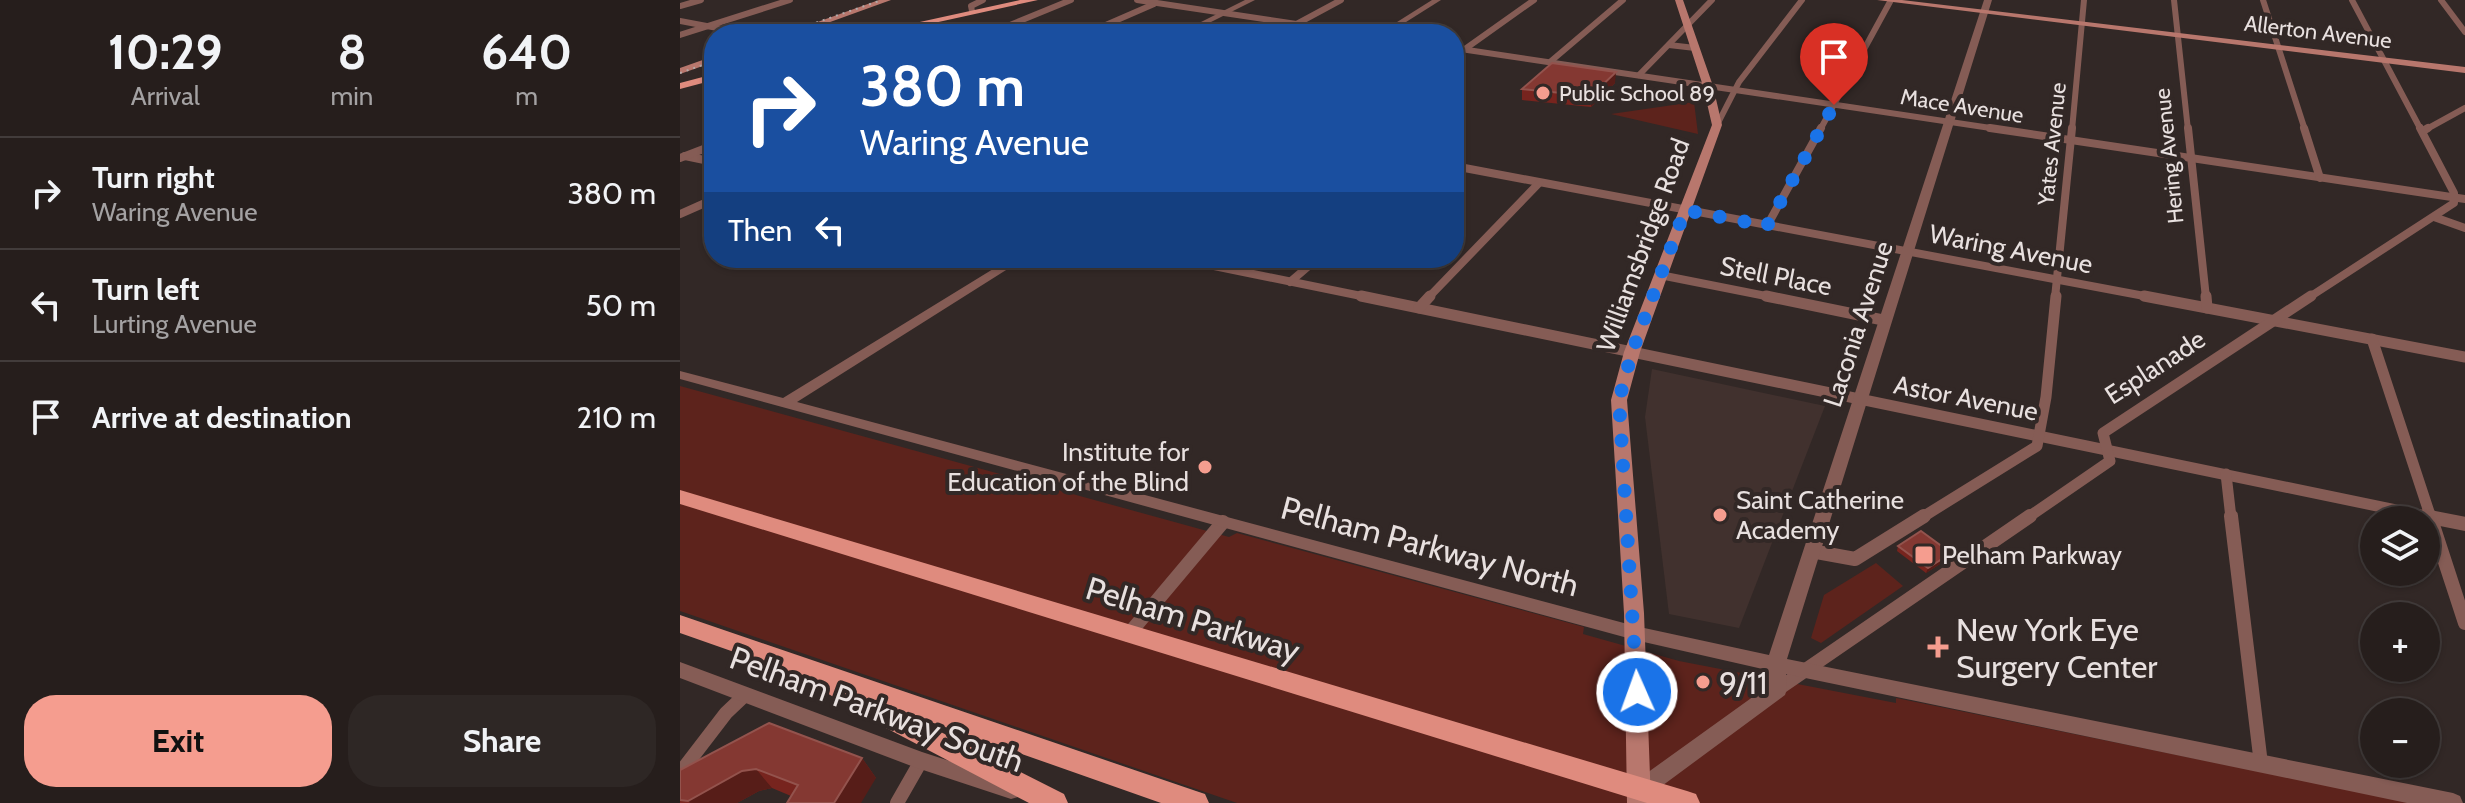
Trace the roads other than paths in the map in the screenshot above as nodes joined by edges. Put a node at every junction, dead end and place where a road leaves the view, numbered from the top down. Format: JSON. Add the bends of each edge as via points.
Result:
{"nodes":[{"id":1,"x":701,"y":0,"type":"edge"},
{"id":2,"x":790,"y":0,"type":"edge"},
{"id":3,"x":887,"y":0,"type":"edge"},
{"id":4,"x":983,"y":0,"type":"edge"},
{"id":5,"x":1033,"y":0,"type":"edge"},
{"id":6,"x":1071,"y":0,"type":"edge"},
{"id":7,"x":1137,"y":0,"type":"edge"},
{"id":8,"x":1251,"y":0,"type":"edge"},
{"id":9,"x":1341,"y":0,"type":"edge"},
{"id":10,"x":1437,"y":0,"type":"edge"},
{"id":11,"x":1534,"y":0,"type":"edge"},
{"id":12,"x":1623,"y":0,"type":"edge"},
{"id":13,"x":1679,"y":0,"type":"edge"},
{"id":14,"x":1712,"y":0,"type":"edge"},
{"id":15,"x":1802,"y":0,"type":"edge"},
{"id":16,"x":1888,"y":0,"type":"edge"},
{"id":17,"x":1988,"y":0,"type":"edge"},
{"id":18,"x":2084,"y":0,"type":"edge"},
{"id":19,"x":2174,"y":0,"type":"edge"},
{"id":20,"x":2263,"y":0,"type":"edge"},
{"id":21,"x":2352,"y":0,"type":"edge"},
{"id":22,"x":2441,"y":0,"type":"edge"},
{"id":23,"x":1159,"y":1,"type":"edge"},
{"id":24,"x":680,"y":6,"type":"edge"},
{"id":25,"x":972,"y":11,"type":"junction"},
{"id":26,"x":1984,"y":12,"type":"junction"},
{"id":27,"x":1225,"y":13,"type":"junction"},
{"id":28,"x":680,"y":21,"type":"edge"},
{"id":29,"x":714,"y":24,"type":"edge"},
{"id":30,"x":817,"y":24,"type":"edge"},
{"id":31,"x":914,"y":24,"type":"edge"},
{"id":32,"x":1012,"y":24,"type":"edge"},
{"id":33,"x":1107,"y":24,"type":"edge"},
{"id":34,"x":1202,"y":24,"type":"edge"},
{"id":35,"x":1297,"y":24,"type":"joint"},
{"id":36,"x":1398,"y":24,"type":"edge"},
{"id":37,"x":2082,"y":24,"type":"junction"},
{"id":38,"x":704,"y":25,"type":"edge"},
{"id":39,"x":1688,"y":25,"type":"junction"},
{"id":40,"x":704,"y":27,"type":"edge"},
{"id":41,"x":2465,"y":32,"type":"edge"},
{"id":42,"x":680,"y":35,"type":"edge"},
{"id":43,"x":2178,"y":35,"type":"junction"},
{"id":44,"x":1669,"y":45,"type":"junction"},
{"id":45,"x":2278,"y":47,"type":"junction"},
{"id":46,"x":1695,"y":48,"type":"junction"},
{"id":47,"x":1465,"y":49,"type":"joint"},
{"id":48,"x":2384,"y":60,"type":"junction"},
{"id":49,"x":1550,"y":62,"type":"junction"},
{"id":50,"x":704,"y":63,"type":"edge"},
{"id":51,"x":2465,"y":70,"type":"edge"},
{"id":52,"x":680,"y":71,"type":"edge"},
{"id":53,"x":1639,"y":75,"type":"junction"},
{"id":54,"x":704,"y":80,"type":"edge"},
{"id":55,"x":680,"y":86,"type":"edge"},
{"id":56,"x":1708,"y":86,"type":"junction"},
{"id":57,"x":1736,"y":90,"type":"junction"},
{"id":58,"x":1834,"y":105,"type":"junction"},
{"id":59,"x":2465,"y":108,"type":"edge"},
{"id":60,"x":2414,"y":115,"type":"junction"},
{"id":61,"x":2445,"y":119,"type":"junction"},
{"id":62,"x":1951,"y":122,"type":"junction"},
{"id":63,"x":1717,"y":125,"type":"junction"},
{"id":64,"x":2423,"y":131,"type":"junction"},
{"id":65,"x":2070,"y":140,"type":"junction"},
{"id":66,"x":704,"y":149,"type":"edge"},
{"id":67,"x":682,"y":157,"type":"edge"},
{"id":68,"x":2192,"y":159,"type":"junction"},
{"id":69,"x":704,"y":160,"type":"edge"},
{"id":70,"x":1464,"y":168,"type":"edge"},
{"id":71,"x":2320,"y":178,"type":"junction"},
{"id":72,"x":1539,"y":183,"type":"junction"},
{"id":73,"x":2460,"y":199,"type":"edge"},
{"id":74,"x":704,"y":203,"type":"edge"},
{"id":75,"x":1685,"y":210,"type":"junction"},
{"id":76,"x":680,"y":214,"type":"edge"},
{"id":77,"x":2434,"y":217,"type":"junction"},
{"id":78,"x":1767,"y":226,"type":"junction"},
{"id":79,"x":2465,"y":228,"type":"edge"},
{"id":80,"x":1906,"y":252,"type":"junction"},
{"id":81,"x":1464,"y":261,"type":"edge"},
{"id":82,"x":1003,"y":268,"type":"edge"},
{"id":83,"x":1223,"y":268,"type":"edge"},
{"id":84,"x":1306,"y":268,"type":"edge"},
{"id":85,"x":1457,"y":268,"type":"edge"},
{"id":86,"x":1660,"y":275,"type":"junction"},
{"id":87,"x":2057,"y":280,"type":"junction"},
{"id":88,"x":1290,"y":282,"type":"junction"},
{"id":89,"x":1419,"y":308,"type":"junction"},
{"id":90,"x":2207,"y":308,"type":"junction"},
{"id":91,"x":1883,"y":320,"type":"junction"},
{"id":92,"x":2277,"y":321,"type":"junction"},
{"id":93,"x":2372,"y":339,"type":"junction"},
{"id":94,"x":1632,"y":352,"type":"junction"},
{"id":95,"x":2465,"y":357,"type":"edge"},
{"id":96,"x":680,"y":375,"type":"edge"},
{"id":97,"x":1858,"y":398,"type":"junction"},
{"id":98,"x":785,"y":403,"type":"junction"},
{"id":99,"x":2039,"y":435,"type":"junction"},
{"id":100,"x":2107,"y":449,"type":"junction"},
{"id":101,"x":2226,"y":474,"type":"junction"},
{"id":102,"x":680,"y":497,"type":"edge"},
{"id":103,"x":2378,"y":506,"type":"edge"},
{"id":104,"x":2426,"y":506,"type":"edge"},
{"id":105,"x":2440,"y":519,"type":"edge"},
{"id":106,"x":1223,"y":522,"type":"junction"},
{"id":107,"x":2465,"y":524,"type":"edge"},
{"id":108,"x":2440,"y":547,"type":"edge"},
{"id":109,"x":1811,"y":551,"type":"junction"},
{"id":110,"x":2465,"y":623,"type":"edge"},
{"id":111,"x":680,"y":624,"type":"edge"},
{"id":112,"x":1635,"y":633,"type":"junction"},
{"id":113,"x":1128,"y":635,"type":"junction"},
{"id":114,"x":1776,"y":664,"type":"junction"},
{"id":115,"x":806,"y":668,"type":"junction"},
{"id":116,"x":680,"y":670,"type":"edge"},
{"id":117,"x":1805,"y":671,"type":"junction"},
{"id":118,"x":1778,"y":689,"type":"junction"},
{"id":119,"x":745,"y":695,"type":"junction"},
{"id":120,"x":921,"y":761,"type":"junction"},
{"id":121,"x":2261,"y":764,"type":"junction"},
{"id":122,"x":680,"y":773,"type":"edge"},
{"id":123,"x":1640,"y":796,"type":"edge"},
{"id":124,"x":897,"y":803,"type":"edge"},
{"id":125,"x":1054,"y":803,"type":"edge"},
{"id":126,"x":1196,"y":803,"type":"edge"},
{"id":127,"x":1687,"y":803,"type":"edge"},
{"id":128,"x":2453,"y":803,"type":"edge"}],
"edges":[{"from":1,"to":24,"type":"street"},
{"from":2,"to":29,"type":"street"},
{"from":3,"to":30,"type":"main road"},
{"from":4,"to":25,"type":"street","via":[[971,6]]},
{"from":5,"to":25,"type":"main road"},
{"from":6,"to":32,"type":"street"},
{"from":7,"to":23,"type":"street"},
{"from":8,"to":27,"type":"street"},
{"from":9,"to":35,"type":"street"},
{"from":10,"to":36,"type":"street"},
{"from":11,"to":47,"type":"street"},
{"from":12,"to":49,"type":"street"},
{"from":13,"to":39,"type":"main road","name":"Williamsbridge Road"},
{"from":14,"to":39,"type":"street"},
{"from":15,"to":57,"type":"street"},
{"from":16,"to":26,"type":"main road","name":"Allerton Avenue"},
{"from":16,"to":58,"type":"street"},
{"from":17,"to":26,"type":"street","name":"Laconia Avenue"},
{"from":18,"to":37,"type":"street","name":"Yates Avenue"},
{"from":19,"to":43,"type":"street","name":"Hering Avenue"},
{"from":20,"to":45,"type":"street"},
{"from":21,"to":48,"type":"street"},
{"from":22,"to":41,"type":"street"},
{"from":23,"to":27,"type":"street"},
{"from":23,"to":33,"type":"street"},
{"from":25,"to":31,"type":"main road"},
{"from":26,"to":37,"type":"main road","name":"Allerton Avenue"},
{"from":26,"to":62,"type":"street","name":"Laconia Avenue"},
{"from":27,"to":34,"type":"street"},
{"from":27,"to":35,"type":"street"},
{"from":28,"to":38,"type":"street"},
{"from":37,"to":43,"type":"main road","name":"Allerton Avenue"},
{"from":37,"to":65,"type":"street","name":"Yates Avenue"},
{"from":39,"to":44,"type":"street"},
{"from":39,"to":46,"type":"main road","name":"Williamsbridge Road"},
{"from":40,"to":42,"type":"street"},
{"from":43,"to":45,"type":"main road","name":"Allerton Avenue"},
{"from":43,"to":68,"type":"street","name":"Hering Avenue"},
{"from":44,"to":46,"type":"street"},
{"from":44,"to":53,"type":"street"},
{"from":45,"to":48,"type":"main road","name":"Allerton Avenue"},
{"from":45,"to":71,"type":"street"},
{"from":46,"to":56,"type":"main road","name":"Williamsbridge Road"},
{"from":47,"to":49,"type":"street","name":"Mace Avenue"},
{"from":48,"to":51,"type":"main road","name":"Allerton Avenue"},
{"from":48,"to":60,"type":"street"},
{"from":49,"to":53,"type":"street","name":"Mace Avenue"},
{"from":50,"to":52,"type":"main road"},
{"from":53,"to":56,"type":"street","name":"Mace Avenue"},
{"from":54,"to":55,"type":"main road"},
{"from":56,"to":57,"type":"street","name":"Mace Avenue"},
{"from":56,"to":63,"type":"main road","name":"Williamsbridge Road"},
{"from":57,"to":58,"type":"street","name":"Mace Avenue"},
{"from":57,"to":63,"type":"street"},
{"from":58,"to":62,"type":"street","name":"Mace Avenue"},
{"from":58,"to":78,"type":"street"},
{"from":59,"to":61,"type":"street"},
{"from":60,"to":61,"type":"street"},
{"from":60,"to":64,"type":"street"},
{"from":61,"to":64,"type":"street"},
{"from":62,"to":65,"type":"street","name":"Mace Avenue"},
{"from":62,"to":80,"type":"street","name":"Laconia Avenue"},
{"from":63,"to":75,"type":"main road","name":"Williamsbridge Road"},
{"from":64,"to":73,"type":"street"},
{"from":65,"to":68,"type":"street","name":"Mace Avenue"},
{"from":65,"to":87,"type":"street","name":"Yates Avenue"},
{"from":66,"to":67,"type":"street"},
{"from":67,"to":69,"type":"street"},
{"from":68,"to":71,"type":"street","name":"Mace Avenue"},
{"from":68,"to":90,"type":"street","name":"Hering Avenue"},
{"from":70,"to":72,"type":"street","name":"Waring Avenue"},
{"from":71,"to":73,"type":"street","name":"Mace Avenue"},
{"from":72,"to":75,"type":"street","name":"Waring Avenue"},
{"from":72,"to":81,"type":"street"},
{"from":73,"to":77,"type":"street","name":"Esplanade"},
{"from":74,"to":76,"type":"street"},
{"from":75,"to":78,"type":"street","name":"Waring Avenue"},
{"from":75,"to":86,"type":"main road","name":"Williamsbridge Road"},
{"from":77,"to":79,"type":"street"},
{"from":77,"to":92,"type":"street","name":"Esplanade"},
{"from":78,"to":80,"type":"street","name":"Waring Avenue"},
{"from":80,"to":87,"type":"street","name":"Waring Avenue"},
{"from":80,"to":91,"type":"street","name":"Laconia Avenue"},
{"from":82,"to":98,"type":"street"},
{"from":83,"to":88,"type":"street","name":"Astor Avenue"},
{"from":84,"to":88,"type":"street"},
{"from":85,"to":89,"type":"street"},
{"from":86,"to":91,"type":"street","name":"Stell Place"},
{"from":86,"to":94,"type":"main road","name":"Williamsbridge Road"},
{"from":87,"to":90,"type":"street","name":"Waring Avenue"},
{"from":87,"to":99,"type":"street","name":"Yates Avenue"},
{"from":88,"to":89,"type":"street","name":"Astor Avenue"},
{"from":89,"to":94,"type":"street","name":"Astor Avenue"},
{"from":90,"to":92,"type":"street","name":"Waring Avenue"},
{"from":91,"to":97,"type":"street","name":"Laconia Avenue"},
{"from":92,"to":93,"type":"street","name":"Waring Avenue"},
{"from":92,"to":100,"type":"street","name":"Esplanade","via":[[2103,433]]},
{"from":93,"to":95,"type":"street","name":"Waring Avenue"},
{"from":93,"to":104,"type":"street"},
{"from":94,"to":97,"type":"street","name":"Astor Avenue"},
{"from":94,"to":112,"type":"main road","name":"Williamsbridge Road","via":[[1619,400]]},
{"from":96,"to":98,"type":"street","name":"Pelham Parkway North"},
{"from":97,"to":99,"type":"street","name":"Astor Avenue"},
{"from":97,"to":109,"type":"street","name":"Laconia Avenue"},
{"from":98,"to":106,"type":"street","name":"Pelham Parkway North"},
{"from":99,"to":100,"type":"street","name":"Astor Avenue"},
{"from":99,"to":109,"type":"street","via":[[2037,446],[1855,559]]},
{"from":100,"to":101,"type":"street","name":"Astor Avenue"},
{"from":100,"to":117,"type":"street","name":"Esplanade","via":[[2110,461]]},
{"from":101,"to":103,"type":"street","name":"Astor Avenue"},
{"from":101,"to":121,"type":"street"},
{"from":102,"to":113,"type":"main road","name":"Pelham Parkway"},
{"from":105,"to":107,"type":"street","name":"Astor Avenue"},
{"from":106,"to":112,"type":"street","name":"Pelham Parkway North"},
{"from":106,"to":113,"type":"street"},
{"from":108,"to":110,"type":"street"},
{"from":109,"to":114,"type":"street","name":"Laconia Avenue"},
{"from":111,"to":115,"type":"main road"},
{"from":112,"to":114,"type":"street","name":"Pelham Parkway North"},
{"from":112,"to":123,"type":"main road","name":"Williamsbridge Road"},
{"from":113,"to":123,"type":"main road","name":"Pelham Parkway"},
{"from":114,"to":117,"type":"street","name":"Pelham Parkway North"},
{"from":114,"to":118,"type":"street"},
{"from":115,"to":125,"type":"main road","via":[[878,712]]},
{"from":115,"to":126,"type":"main road"},
{"from":116,"to":119,"type":"street","name":"Pelham Parkway South"},
{"from":117,"to":118,"type":"street","name":"Esplanade"},
{"from":117,"to":121,"type":"street","name":"Pelham Parkway North"},
{"from":118,"to":123,"type":"street","name":"Esplanade"},
{"from":119,"to":120,"type":"street","name":"Pelham Parkway South"},
{"from":119,"to":122,"type":"street"},
{"from":120,"to":124,"type":"street"},
{"from":120,"to":125,"type":"street","name":"Pelham Parkway South"},
{"from":121,"to":128,"type":"street","name":"Pelham Parkway North"},
{"from":123,"to":127,"type":"main road","name":"Pelham Parkway"}]}
